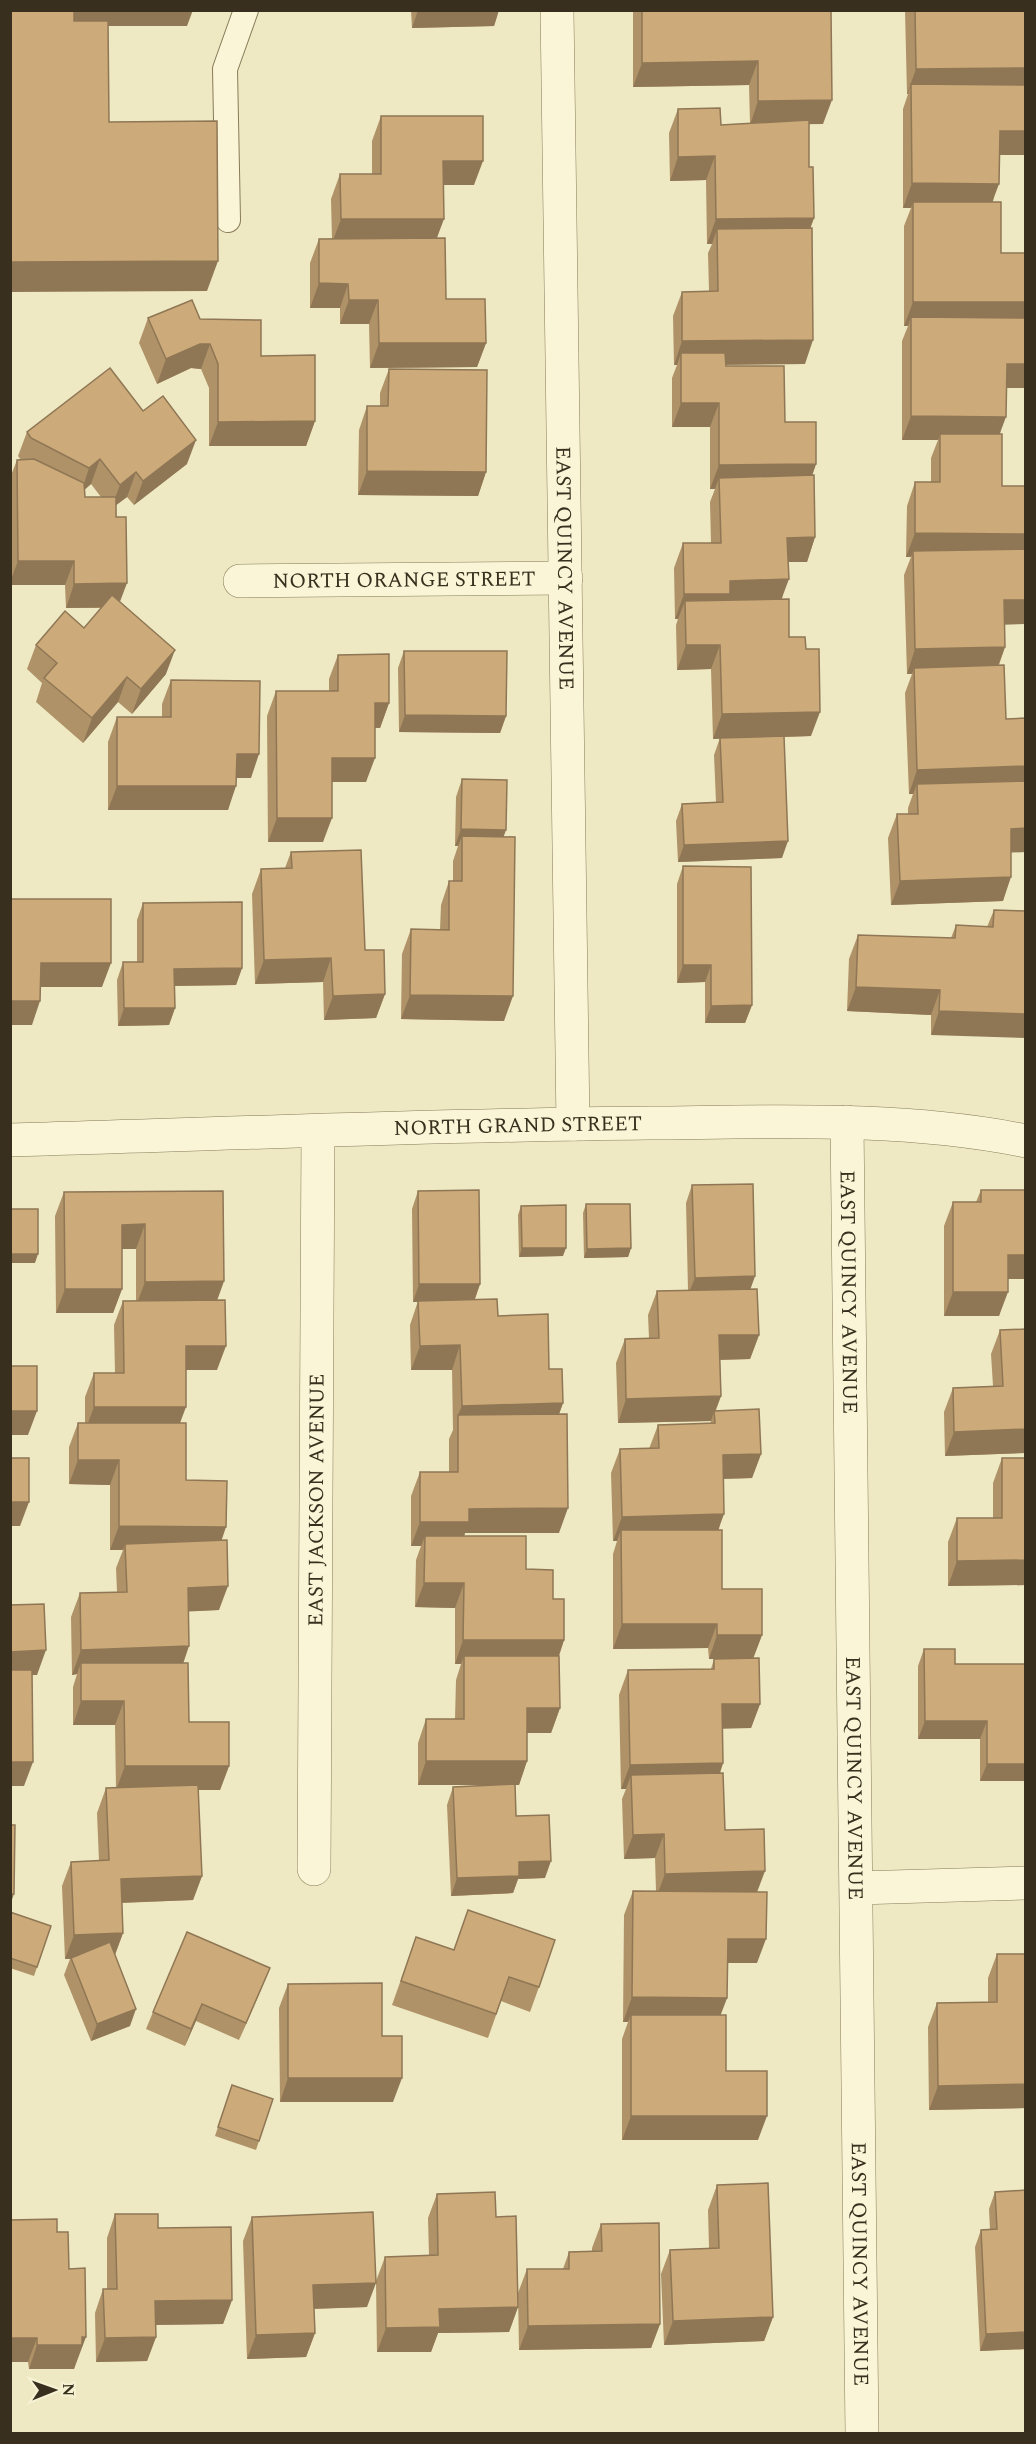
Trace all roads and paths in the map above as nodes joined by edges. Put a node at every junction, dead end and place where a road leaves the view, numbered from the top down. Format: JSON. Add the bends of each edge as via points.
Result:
{"nodes":[{"id":1,"x":246,"y":10,"type":"edge"},
{"id":2,"x":557,"y":10,"type":"edge"},
{"id":3,"x":228,"y":220,"type":"dead end"},
{"id":4,"x":566,"y":578,"type":"junction"},
{"id":5,"x":240,"y":581,"type":"dead end"},
{"id":6,"x":847,"y":1122,"type":"junction"},
{"id":7,"x":573,"y":1124,"type":"junction"},
{"id":8,"x":318,"y":1131,"type":"junction"},
{"id":9,"x":10,"y":1140,"type":"edge"},
{"id":10,"x":1026,"y":1141,"type":"edge"},
{"id":11,"x":314,"y":1869,"type":"dead end"},
{"id":12,"x":1026,"y":1882,"type":"edge"},
{"id":13,"x":857,"y":1888,"type":"junction"},
{"id":14,"x":862,"y":2433,"type":"edge"}],
"edges":[{"from":1,"to":3,"type":"lane","via":[[225,69]]},
{"from":2,"to":4,"type":"street","name":"EAST QUINCY AVENUE"},
{"from":4,"to":5,"type":"street","name":"NORTH ORANGE STREET"},
{"from":4,"to":7,"type":"street","name":"EAST QUINCY AVENUE"},
{"from":6,"to":7,"type":"street","name":"NORTH GRAND STREET"},
{"from":6,"to":10,"type":"street","name":"NORTH GRAND STREET","via":[[976,1131]]},
{"from":6,"to":13,"type":"street","name":"EAST QUINCY AVENUE"},
{"from":7,"to":8,"type":"street","name":"NORTH GRAND STREET"},
{"from":8,"to":9,"type":"street","name":"NORTH GRAND STREET"},
{"from":8,"to":11,"type":"street","name":"EAST JACKSON AVENUE"},
{"from":12,"to":13,"type":"street"},
{"from":13,"to":14,"type":"street","name":"EAST QUINCY AVENUE"}]}
